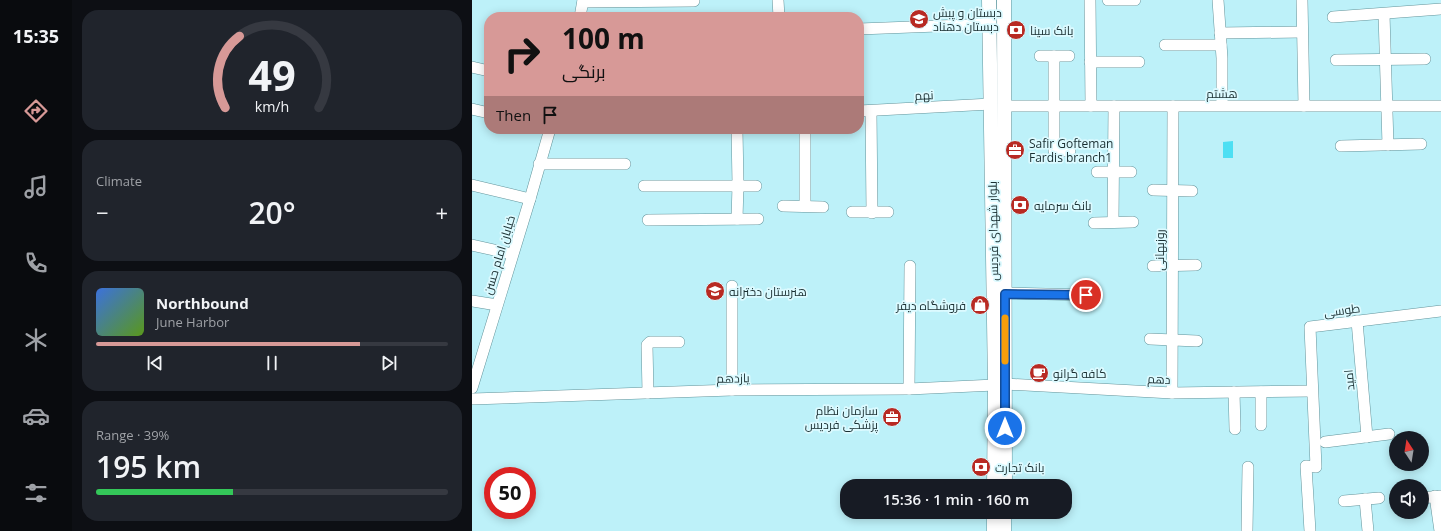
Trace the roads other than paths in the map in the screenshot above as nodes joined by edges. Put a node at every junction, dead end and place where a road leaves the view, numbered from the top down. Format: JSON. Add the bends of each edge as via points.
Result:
{"nodes":[{"id":1,"x":778,"y":0,"type":"edge"},
{"id":2,"x":989,"y":0,"type":"edge"},
{"id":3,"x":1004,"y":0,"type":"edge"},
{"id":4,"x":1090,"y":0,"type":"edge"},
{"id":5,"x":1108,"y":0,"type":"edge"},
{"id":6,"x":1135,"y":0,"type":"edge"},
{"id":7,"x":1218,"y":0,"type":"edge"},
{"id":8,"x":1302,"y":0,"type":"edge"},
{"id":9,"x":583,"y":1,"type":"edge"},
{"id":10,"x":694,"y":1,"type":"dead end"},
{"id":11,"x":1441,"y":9,"type":"edge"},
{"id":12,"x":581,"y":12,"type":"edge"},
{"id":13,"x":779,"y":12,"type":"edge"},
{"id":14,"x":1384,"y":14,"type":"junction"},
{"id":15,"x":1333,"y":17,"type":"dead end"},
{"id":16,"x":990,"y":24,"type":"junction"},
{"id":17,"x":864,"y":29,"type":"edge"},
{"id":18,"x":1220,"y":32,"type":"junction"},
{"id":19,"x":1302,"y":32,"type":"junction"},
{"id":20,"x":1165,"y":45,"type":"dead end"},
{"id":21,"x":1221,"y":45,"type":"junction"},
{"id":22,"x":1040,"y":56,"type":"dead end"},
{"id":23,"x":1054,"y":56,"type":"junction"},
{"id":24,"x":1069,"y":56,"type":"dead end"},
{"id":25,"x":1425,"y":59,"type":"dead end"},
{"id":26,"x":1336,"y":60,"type":"dead end"},
{"id":27,"x":1386,"y":60,"type":"junction"},
{"id":28,"x":1090,"y":62,"type":"junction"},
{"id":29,"x":1138,"y":62,"type":"dead end"},
{"id":30,"x":472,"y":67,"type":"edge"},
{"id":31,"x":484,"y":70,"type":"edge"},
{"id":32,"x":997,"y":105,"type":"junction"},
{"id":33,"x":1054,"y":106,"type":"junction"},
{"id":34,"x":1091,"y":106,"type":"junction"},
{"id":35,"x":1114,"y":106,"type":"junction"},
{"id":36,"x":1173,"y":106,"type":"junction"},
{"id":37,"x":1222,"y":106,"type":"junction"},
{"id":38,"x":1304,"y":106,"type":"junction"},
{"id":39,"x":1387,"y":106,"type":"junction"},
{"id":40,"x":1441,"y":106,"type":"edge"},
{"id":41,"x":472,"y":109,"type":"edge"},
{"id":42,"x":864,"y":111,"type":"edge"},
{"id":43,"x":871,"y":111,"type":"junction"},
{"id":44,"x":484,"y":112,"type":"edge"},
{"id":45,"x":548,"y":134,"type":"edge"},
{"id":46,"x":737,"y":134,"type":"edge"},
{"id":47,"x":805,"y":134,"type":"edge"},
{"id":48,"x":1421,"y":144,"type":"dead end"},
{"id":49,"x":1388,"y":145,"type":"junction"},
{"id":50,"x":1340,"y":146,"type":"dead end"},
{"id":51,"x":1070,"y":150,"type":"dead end"},
{"id":52,"x":539,"y":164,"type":"junction"},
{"id":53,"x":625,"y":164,"type":"dead end"},
{"id":54,"x":1097,"y":172,"type":"dead end"},
{"id":55,"x":1114,"y":172,"type":"junction"},
{"id":56,"x":1131,"y":172,"type":"dead end"},
{"id":57,"x":472,"y":185,"type":"edge"},
{"id":58,"x":738,"y":185,"type":"junction"},
{"id":59,"x":644,"y":186,"type":"dead end"},
{"id":60,"x":756,"y":186,"type":"dead end"},
{"id":61,"x":1153,"y":190,"type":"dead end"},
{"id":62,"x":1172,"y":191,"type":"junction"},
{"id":63,"x":1192,"y":191,"type":"dead end"},
{"id":64,"x":530,"y":199,"type":"junction"},
{"id":65,"x":783,"y":206,"type":"dead end"},
{"id":66,"x":805,"y":206,"type":"junction"},
{"id":67,"x":824,"y":207,"type":"dead end"},
{"id":68,"x":852,"y":212,"type":"dead end"},
{"id":69,"x":888,"y":212,"type":"dead end"},
{"id":70,"x":872,"y":213,"type":"junction"},
{"id":71,"x":738,"y":218,"type":"junction"},
{"id":72,"x":758,"y":219,"type":"dead end"},
{"id":73,"x":648,"y":220,"type":"dead end"},
{"id":74,"x":1113,"y":222,"type":"junction"},
{"id":75,"x":1133,"y":222,"type":"dead end"},
{"id":76,"x":1094,"y":223,"type":"dead end"},
{"id":77,"x":472,"y":244,"type":"edge"},
{"id":78,"x":512,"y":254,"type":"junction"},
{"id":79,"x":1172,"y":265,"type":"junction"},
{"id":80,"x":1196,"y":265,"type":"dead end"},
{"id":81,"x":910,"y":266,"type":"dead end"},
{"id":82,"x":1153,"y":266,"type":"dead end"},
{"id":83,"x":732,"y":286,"type":"dead end"},
{"id":84,"x":1005,"y":294,"type":"junction"},
{"id":85,"x":1086,"y":295,"type":"dead end"},
{"id":86,"x":472,"y":300,"type":"edge"},
{"id":87,"x":497,"y":305,"type":"junction"},
{"id":88,"x":1441,"y":311,"type":"edge"},
{"id":89,"x":1357,"y":321,"type":"junction"},
{"id":90,"x":1150,"y":339,"type":"dead end"},
{"id":91,"x":1172,"y":340,"type":"junction"},
{"id":92,"x":1197,"y":341,"type":"dead end"},
{"id":93,"x":679,"y":342,"type":"dead end"},
{"id":94,"x":1000,"y":384,"type":"junction"},
{"id":95,"x":472,"y":388,"type":"edge"},
{"id":96,"x":909,"y":389,"type":"junction"},
{"id":97,"x":732,"y":390,"type":"junction"},
{"id":98,"x":1312,"y":391,"type":"junction"},
{"id":99,"x":1234,"y":392,"type":"junction"},
{"id":100,"x":1261,"y":392,"type":"junction"},
{"id":101,"x":648,"y":393,"type":"junction"},
{"id":102,"x":1172,"y":393,"type":"junction"},
{"id":103,"x":472,"y":399,"type":"edge"},
{"id":104,"x":1261,"y":425,"type":"dead end"},
{"id":105,"x":1235,"y":429,"type":"dead end"},
{"id":106,"x":1389,"y":434,"type":"dead end"},
{"id":107,"x":1367,"y":437,"type":"junction"},
{"id":108,"x":1325,"y":442,"type":"dead end"},
{"id":109,"x":1248,"y":467,"type":"dead end"},
{"id":110,"x":994,"y":479,"type":"edge"},
{"id":111,"x":1005,"y":479,"type":"edge"},
{"id":112,"x":1438,"y":496,"type":"edge"},
{"id":113,"x":1379,"y":498,"type":"dead end"},
{"id":114,"x":1365,"y":499,"type":"junction"},
{"id":115,"x":1344,"y":501,"type":"dead end"},
{"id":116,"x":994,"y":519,"type":"edge"},
{"id":117,"x":1004,"y":519,"type":"edge"},
{"id":118,"x":994,"y":531,"type":"edge"},
{"id":119,"x":1004,"y":531,"type":"edge"},
{"id":120,"x":1247,"y":531,"type":"edge"},
{"id":121,"x":1310,"y":531,"type":"edge"},
{"id":122,"x":1368,"y":531,"type":"edge"},
{"id":123,"x":1440,"y":531,"type":"edge"}],
"edges":[{"from":1,"to":13,"type":"street"},
{"from":2,"to":16,"type":"main road","name":"بلوار شهدای فردیس"},
{"from":3,"to":32,"type":"main road","name":"بلوار شهدای فردیس"},
{"from":4,"to":28,"type":"street"},
{"from":5,"to":6,"type":"street"},
{"from":7,"to":18,"type":"street"},
{"from":8,"to":19,"type":"street"},
{"from":9,"to":10,"type":"street"},
{"from":9,"to":12,"type":"street"},
{"from":11,"to":14,"type":"street"},
{"from":14,"to":15,"type":"street"},
{"from":14,"to":27,"type":"street"},
{"from":16,"to":17,"type":"street"},
{"from":16,"to":32,"type":"main road","name":"بلوار شهدای فردیس"},
{"from":18,"to":19,"type":"street"},
{"from":18,"to":21,"type":"street"},
{"from":19,"to":38,"type":"street"},
{"from":20,"to":21,"type":"street"},
{"from":21,"to":37,"type":"street"},
{"from":22,"to":23,"type":"street"},
{"from":23,"to":24,"type":"street"},
{"from":23,"to":33,"type":"street"},
{"from":25,"to":27,"type":"street"},
{"from":26,"to":27,"type":"street"},
{"from":27,"to":39,"type":"street"},
{"from":28,"to":29,"type":"street"},
{"from":28,"to":34,"type":"street"},
{"from":30,"to":31,"type":"street"},
{"from":32,"to":33,"type":"street","name":"هشتم"},
{"from":32,"to":43,"type":"street","name":"نهم"},
{"from":32,"to":84,"type":"main road","name":"بلوار شهدای فردیس"},
{"from":32,"to":94,"type":"main road","name":"بلوار شهدای فردیس"},
{"from":33,"to":34,"type":"street","name":"هشتم"},
{"from":33,"to":51,"type":"street","via":[[1054,152]]},
{"from":34,"to":35,"type":"street","name":"هشتم"},
{"from":35,"to":36,"type":"street","name":"هشتم"},
{"from":35,"to":55,"type":"street"},
{"from":36,"to":37,"type":"street","name":"هشتم"},
{"from":36,"to":62,"type":"street","name":"روزبهانی"},
{"from":37,"to":38,"type":"street","name":"هشتم"},
{"from":38,"to":39,"type":"street","name":"هشتم"},
{"from":39,"to":40,"type":"street","name":"هشتم"},
{"from":39,"to":49,"type":"street"},
{"from":41,"to":44,"type":"street"},
{"from":42,"to":43,"type":"street","name":"نهم"},
{"from":43,"to":70,"type":"street"},
{"from":45,"to":52,"type":"street","name":"خیابان امام حسن"},
{"from":46,"to":58,"type":"street"},
{"from":47,"to":66,"type":"street"},
{"from":48,"to":49,"type":"street"},
{"from":49,"to":50,"type":"street"},
{"from":52,"to":53,"type":"street"},
{"from":52,"to":64,"type":"street","name":"خیابان امام حسن"},
{"from":54,"to":55,"type":"street"},
{"from":55,"to":56,"type":"street"},
{"from":55,"to":74,"type":"street"},
{"from":57,"to":64,"type":"street"},
{"from":58,"to":59,"type":"street"},
{"from":58,"to":60,"type":"street"},
{"from":58,"to":71,"type":"street"},
{"from":61,"to":62,"type":"street"},
{"from":62,"to":63,"type":"street"},
{"from":62,"to":79,"type":"street","name":"روزبهانی"},
{"from":64,"to":78,"type":"street","name":"خیابان امام حسن"},
{"from":65,"to":66,"type":"street"},
{"from":66,"to":67,"type":"street"},
{"from":68,"to":70,"type":"street"},
{"from":69,"to":70,"type":"street"},
{"from":71,"to":72,"type":"street"},
{"from":71,"to":73,"type":"street"},
{"from":74,"to":75,"type":"street"},
{"from":74,"to":76,"type":"street"},
{"from":77,"to":78,"type":"street"},
{"from":78,"to":87,"type":"street","name":"خیابان امام حسن"},
{"from":79,"to":80,"type":"street"},
{"from":79,"to":82,"type":"street"},
{"from":79,"to":91,"type":"street","name":"روزبهانی"},
{"from":81,"to":96,"type":"street"},
{"from":83,"to":97,"type":"street"},
{"from":84,"to":85,"type":"street"},
{"from":84,"to":94,"type":"main road","name":"بلوار شهدای فردیس"},
{"from":86,"to":87,"type":"street"},
{"from":87,"to":95,"type":"street","name":"خیابان امام حسن"},
{"from":88,"to":89,"type":"street","name":"طوسی"},
{"from":89,"to":98,"type":"street","name":"طوسی","via":[[1310,327]]},
{"from":89,"to":107,"type":"street","name":"امید"},
{"from":90,"to":91,"type":"street"},
{"from":91,"to":92,"type":"street"},
{"from":91,"to":102,"type":"street","name":"روزبهانی"},
{"from":93,"to":101,"type":"street","via":[[650,342],[647,345]]},
{"from":94,"to":96,"type":"street","name":"یازدهم"},
{"from":94,"to":102,"type":"street","name":"دهم"},
{"from":94,"to":110,"type":"main road","name":"بلوار شهدای فردیس"},
{"from":94,"to":111,"type":"main road","name":"بلوار شهدای فردیس"},
{"from":96,"to":97,"type":"street","name":"یازدهم"},
{"from":97,"to":101,"type":"street","name":"یازدهم"},
{"from":98,"to":100,"type":"street","name":"دهم"},
{"from":98,"to":121,"type":"street","name":"طوسی","via":[[1316,466],[1306,466]]},
{"from":99,"to":100,"type":"street","name":"دهم"},
{"from":99,"to":102,"type":"street","name":"دهم"},
{"from":99,"to":105,"type":"street"},
{"from":100,"to":104,"type":"street"},
{"from":101,"to":103,"type":"street","name":"یازدهم"},
{"from":106,"to":107,"type":"street"},
{"from":107,"to":108,"type":"street"},
{"from":109,"to":120,"type":"street"},
{"from":112,"to":123,"type":"street"},
{"from":113,"to":114,"type":"street"},
{"from":114,"to":115,"type":"street"},
{"from":114,"to":122,"type":"street"},
{"from":116,"to":118,"type":"main road"},
{"from":117,"to":119,"type":"main road"}]}
